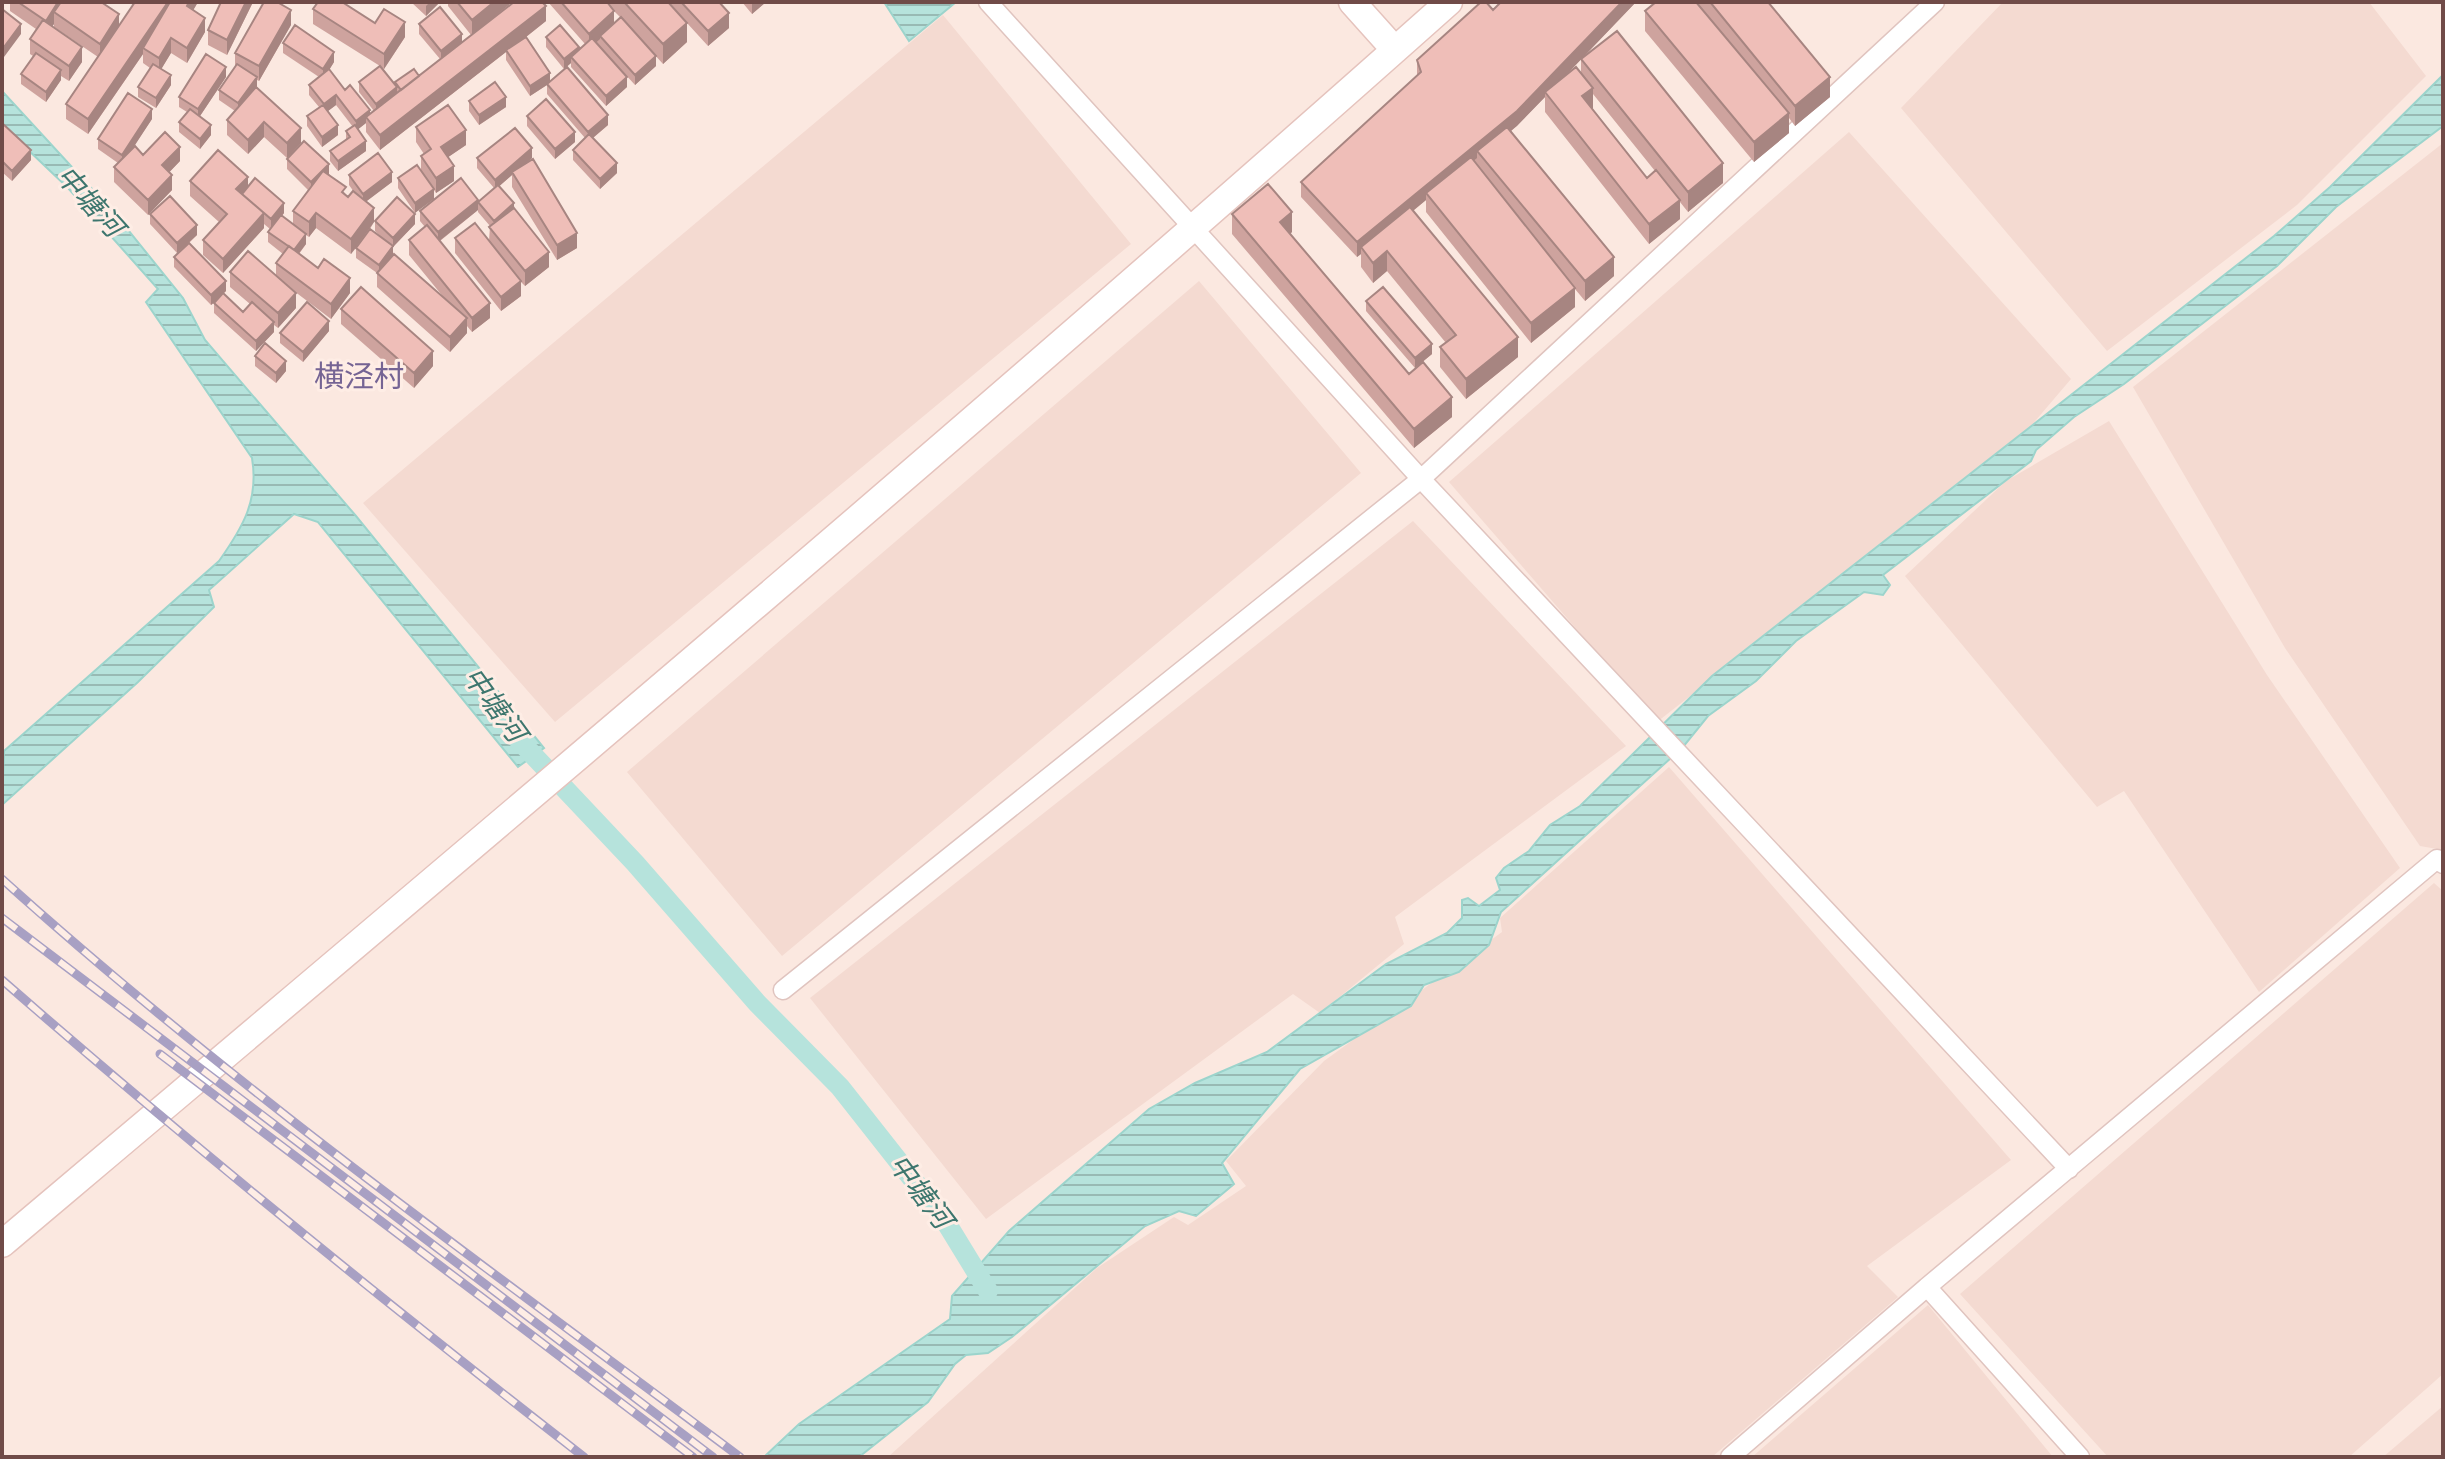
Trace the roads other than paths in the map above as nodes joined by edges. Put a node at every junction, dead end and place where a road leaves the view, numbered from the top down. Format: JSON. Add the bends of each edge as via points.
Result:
{"nodes":[{"id":1,"x":988,"y":2,"type":"edge"},
{"id":2,"x":1352,"y":2,"type":"edge"},
{"id":3,"x":1449,"y":2,"type":"edge"},
{"id":4,"x":1935,"y":2,"type":"edge"},
{"id":5,"x":1395,"y":50,"type":"junction"},
{"id":6,"x":1192,"y":230,"type":"junction"},
{"id":7,"x":1421,"y":479,"type":"junction"},
{"id":8,"x":2443,"y":864,"type":"edge"},
{"id":9,"x":783,"y":990,"type":"dead end"},
{"id":10,"x":2069,"y":1169,"type":"junction"},
{"id":11,"x":2,"y":1244,"type":"edge"},
{"id":12,"x":1927,"y":1287,"type":"junction"},
{"id":13,"x":1730,"y":1457,"type":"edge"},
{"id":14,"x":2080,"y":1457,"type":"edge"}],
"edges":[{"from":1,"to":6,"type":"street"},
{"from":2,"to":5,"type":"main road"},
{"from":3,"to":5,"type":"main road"},
{"from":4,"to":7,"type":"street"},
{"from":5,"to":6,"type":"main road"},
{"from":6,"to":7,"type":"street"},
{"from":6,"to":11,"type":"main road"},
{"from":7,"to":9,"type":"street"},
{"from":7,"to":10,"type":"street"},
{"from":8,"to":10,"type":"street","via":[[2437,859]]},
{"from":10,"to":12,"type":"street"},
{"from":12,"to":13,"type":"street"},
{"from":12,"to":14,"type":"street"}]}
